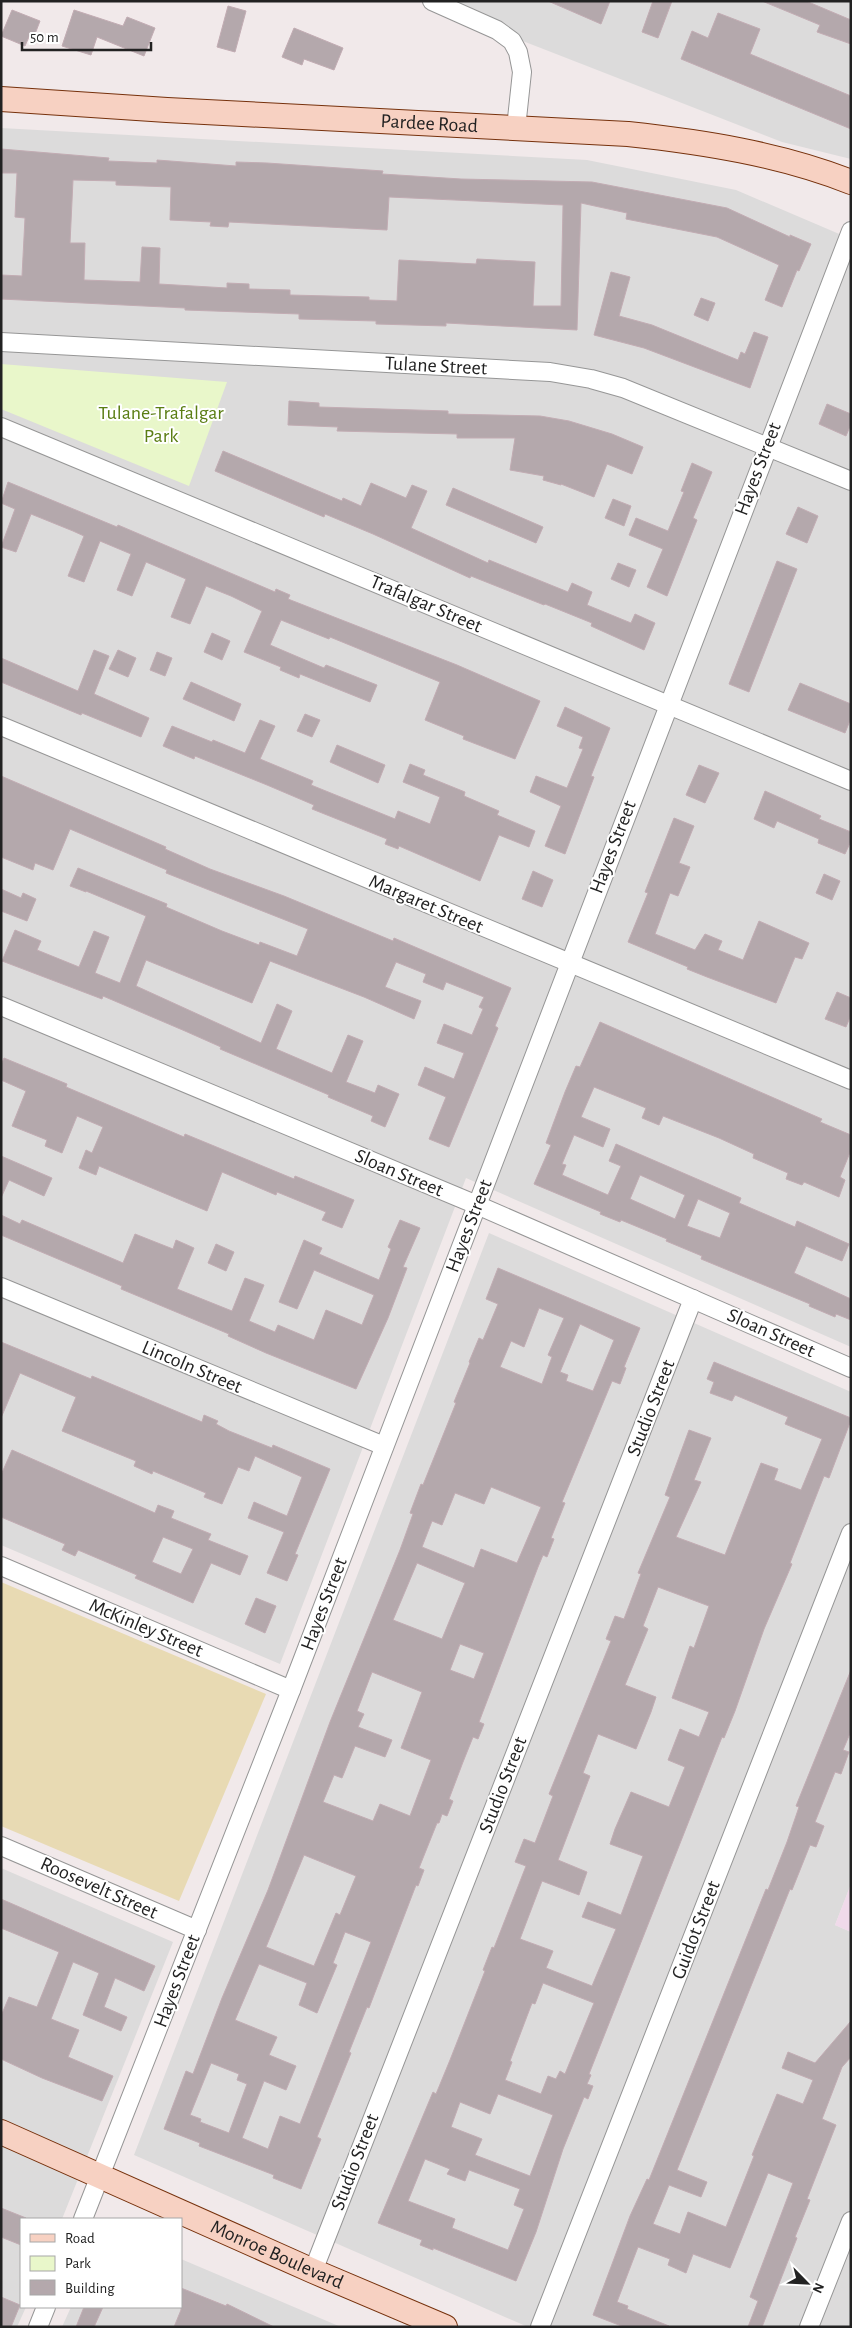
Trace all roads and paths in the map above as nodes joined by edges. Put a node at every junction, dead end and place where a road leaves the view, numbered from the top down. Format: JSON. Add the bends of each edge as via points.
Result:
{"nodes":[{"id":1,"x":432,"y":1,"type":"edge"},
{"id":2,"x":1,"y":99,"type":"edge"},
{"id":3,"x":516,"y":128,"type":"junction"},
{"id":4,"x":851,"y":182,"type":"edge"},
{"id":5,"x":851,"y":231,"type":"edge"},
{"id":6,"x":1,"y":342,"type":"edge"},
{"id":7,"x":1,"y":427,"type":"edge"},
{"id":8,"x":767,"y":446,"type":"junction"},
{"id":9,"x":851,"y":481,"type":"edge"},
{"id":10,"x":668,"y":704,"type":"junction"},
{"id":11,"x":1,"y":726,"type":"edge"},
{"id":12,"x":851,"y":781,"type":"edge"},
{"id":13,"x":569,"y":963,"type":"junction"},
{"id":14,"x":1,"y":1006,"type":"edge"},
{"id":15,"x":851,"y":1080,"type":"edge"},
{"id":16,"x":477,"y":1205,"type":"junction"},
{"id":17,"x":1,"y":1287,"type":"edge"},
{"id":18,"x":693,"y":1299,"type":"junction"},
{"id":19,"x":851,"y":1368,"type":"edge"},
{"id":20,"x":384,"y":1446,"type":"junction"},
{"id":21,"x":851,"y":1533,"type":"edge"},
{"id":22,"x":1,"y":1566,"type":"edge"},
{"id":23,"x":291,"y":1690,"type":"junction"},
{"id":24,"x":1,"y":1846,"type":"edge"},
{"id":25,"x":197,"y":1930,"type":"junction"},
{"id":26,"x":1,"y":2132,"type":"edge"},
{"id":27,"x":101,"y":2176,"type":"junction"},
{"id":28,"x":83,"y":2218,"type":"edge"},
{"id":29,"x":851,"y":2221,"type":"edge"},
{"id":30,"x":313,"y":2271,"type":"junction"},
{"id":31,"x":46,"y":2308,"type":"edge"},
{"id":32,"x":38,"y":2327,"type":"edge"},
{"id":33,"x":445,"y":2327,"type":"edge"},
{"id":34,"x":540,"y":2327,"type":"edge"},
{"id":35,"x":809,"y":2327,"type":"edge"}],
"edges":[{"from":1,"to":3,"type":"street","via":[[497,30],[512,41],[522,72]]},
{"from":2,"to":3,"type":"main road","name":"Pardee Road"},
{"from":3,"to":4,"type":"main road","name":"Pardee Road","via":[[628,134],[709,145],[789,163]]},
{"from":5,"to":8,"type":"street","name":"Hayes Street"},
{"from":6,"to":8,"type":"street","name":"Tulane Street","via":[[550,372],[623,388]]},
{"from":7,"to":10,"type":"street","name":"Trafalgar Street"},
{"from":8,"to":9,"type":"street","name":"Tulane Street"},
{"from":8,"to":10,"type":"street","name":"Hayes Street"},
{"from":10,"to":12,"type":"street","name":"Trafalgar Street"},
{"from":10,"to":13,"type":"street","name":"Hayes Street"},
{"from":11,"to":13,"type":"street","name":"Margaret Street"},
{"from":13,"to":15,"type":"street","name":"Margaret Street"},
{"from":13,"to":16,"type":"street","name":"Hayes Street"},
{"from":14,"to":16,"type":"street","name":"Sloan Street"},
{"from":16,"to":18,"type":"street","name":"Sloan Street"},
{"from":16,"to":20,"type":"street","name":"Hayes Street"},
{"from":17,"to":20,"type":"street","name":"Lincoln Street"},
{"from":18,"to":19,"type":"street","name":"Sloan Street"},
{"from":18,"to":30,"type":"street","name":"Studio Street"},
{"from":20,"to":23,"type":"street","name":"Hayes Street"},
{"from":21,"to":34,"type":"street","name":"Guidot Street"},
{"from":22,"to":23,"type":"street","name":"McKinley Street"},
{"from":23,"to":25,"type":"street","name":"Hayes Street"},
{"from":24,"to":25,"type":"street","name":"Roosevelt Street"},
{"from":25,"to":27,"type":"street","name":"Hayes Street"},
{"from":26,"to":27,"type":"main road","name":"Monroe Boulevard"},
{"from":27,"to":28,"type":"street","name":"Hayes Street"},
{"from":27,"to":30,"type":"main road","name":"Monroe Boulevard"},
{"from":29,"to":35,"type":"street"},
{"from":30,"to":33,"type":"main road","name":"Monroe Boulevard"},
{"from":31,"to":32,"type":"street"}]}
